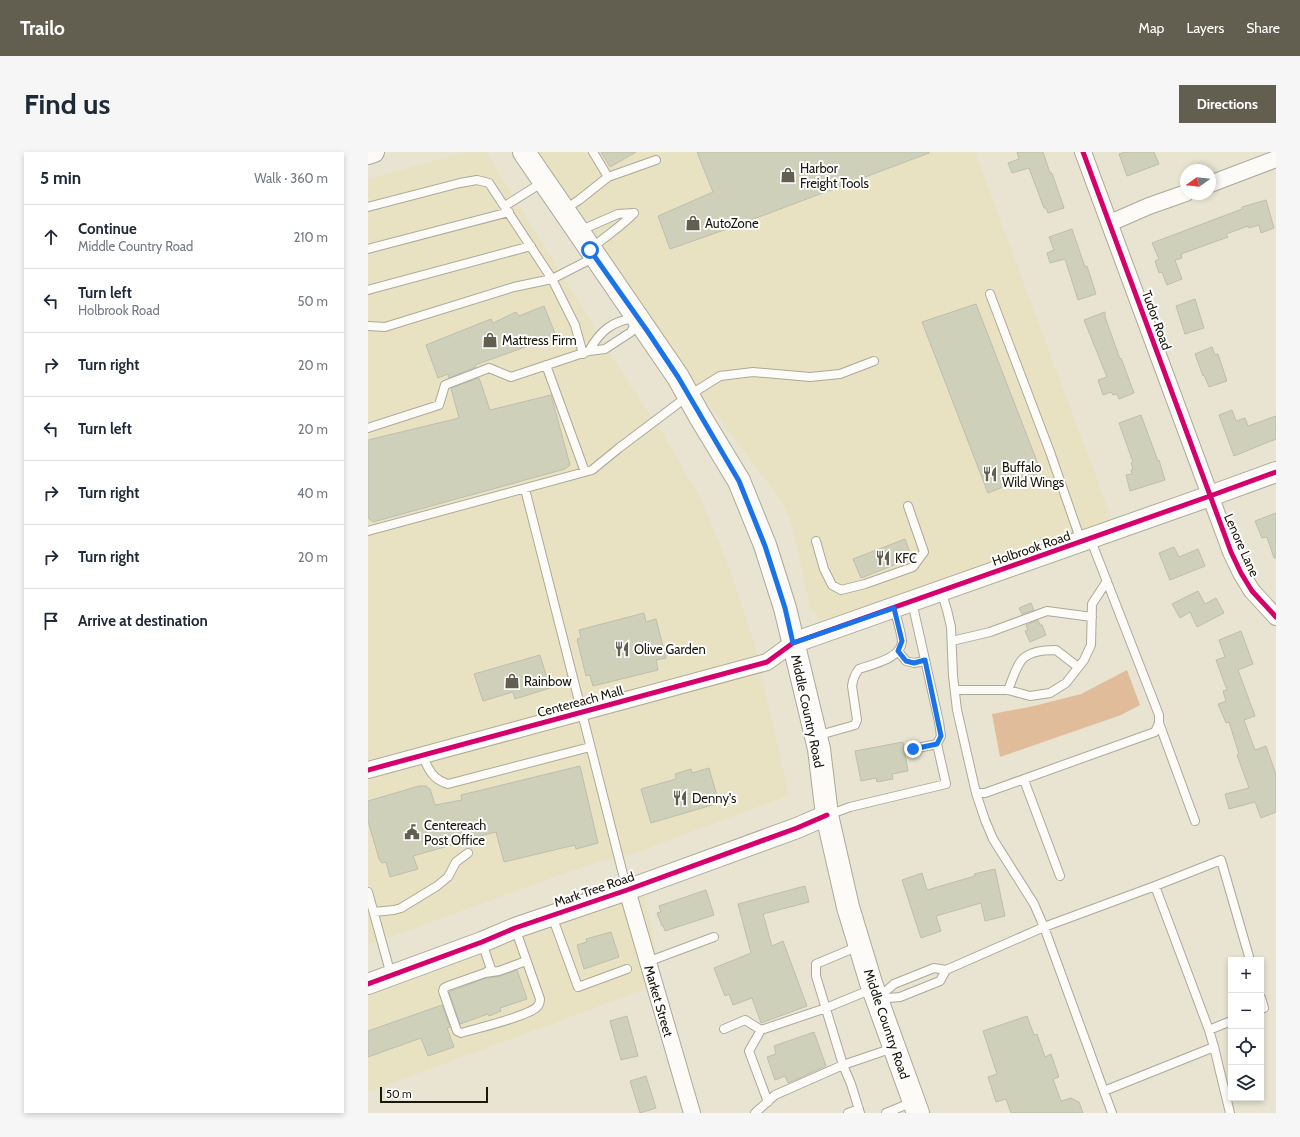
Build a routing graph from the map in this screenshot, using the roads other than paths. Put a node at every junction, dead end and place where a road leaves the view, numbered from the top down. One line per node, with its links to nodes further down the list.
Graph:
1 (374, 152): 5 (street)
2 (524, 152): 9 (main road, Middle Country Road)
3 (593, 152): 8 (lane)
4 (1083, 152): 15 (street, Tudor Road)
5 (368, 154)
6 (656, 160): 8 (lane)
7 (1276, 160): 10 (street)
8 (608, 177): 14 (lane)
9 (544, 181): 13 (lane); 14 (main road, Middle Country Road)
10 (1216, 182)
11 (1180, 195): 15 (street)
12 (368, 207): 13 (lane)
13 (507, 209): 17 (lane); 18 (lane)
14 (564, 210): 16 (main road, Middle Country Road)
15 (1110, 222): 33 (street, Tudor Road)
16 (578, 232): 19 (main road, Middle Country Road); 19 (lane)
17 (531, 246): 20 (lane); 21 (lane)
18 (368, 249)
19 (593, 253): 20 (lane); 23 (main road, Middle Country Road)
20 (552, 279): 24 (lane); 25 (lane)
21 (368, 290)
22 (990, 294): 36 (lane)
23 (638, 318): 25 (lane); 25 (lane); 28 (main road, Middle Country Road)
24 (368, 326)
25 (586, 352): 27 (lane)
26 (874, 361): 28 (lane)
27 (546, 365): 29 (lane); 30 (lane)
28 (688, 396): 30 (lane); 44 (main road, Middle Country Road)
29 (368, 428)
30 (585, 472): 32 (lane)
31 (1276, 472): 33 (street, Holbrook Road)
32 (525, 489): 35 (lane); 50 (lane)
33 (1210, 496): 36 (street, Holbrook Road); 42 (street, Lenore Lane)
34 (908, 506): 37 (lane)
35 (368, 531)
36 (1086, 540): 38 (lane); 39 (street, Holbrook Road)
37 (816, 541)
38 (1107, 581): 41 (lane); 51 (lane)
39 (941, 591): 40 (street, Holbrook Road); 43 (lane)
40 (903, 604): 44 (street, Holbrook Road); 45 (lane); 46 (lane)
41 (1092, 617): 43 (lane); 47 (lane)
42 (1276, 617)
43 (952, 641): 48 (lane)
44 (793, 643): 50 (street, Centereach Mall); 52 (main road, Middle Country Road)
45 (898, 651): 46 (lane); 52 (lane)
46 (925, 660): 53 (lane)
47 (1078, 667): 49 (lane); 49 (lane)
48 (954, 690): 49 (lane); 59 (lane)
49 (1008, 690)
50 (582, 712): 54 (lane); 56 (street, Centereach Mall)
51 (1159, 724): 58 (lane); 61 (lane)
52 (816, 736): 60 (main road, Middle Country Road)
53 (937, 744): 55 (lane); 60 (lane)
54 (590, 747): 56 (lane); 65 (lane)
55 (913, 749)
56 (422, 755): 57 (street, Centereach Mall)
57 (368, 770)
58 (1024, 780): 59 (lane); 63 (lane)
59 (976, 793): 69 (lane)
60 (827, 815): 65 (street, Mark Tree Road); 73 (main road, Middle Country Road)
61 (1195, 821)
62 (468, 853): 67 (lane)
63 (1060, 876)
64 (1155, 886): 69 (lane); 74 (lane); 87 (lane)
65 (627, 890): 68 (street, Mark Tree Road); 76 (street, Market Street)
66 (368, 892): 67 (lane)
67 (374, 912): 80 (lane)
68 (552, 915): 70 (street, Mark Tree Road); 77 (lane)
69 (1044, 927): 78 (lane); 91 (lane)
70 (515, 928): 72 (street, Mark Tree Road); 75 (lane)
71 (714, 937): 76 (lane)
72 (482, 942): 79 (lane); 80 (street, Mark Tree Road)
73 (860, 946): 82 (main road, Middle Country Road); 83 (lane)
74 (1249, 957)
75 (526, 961): 79 (lane); 79 (lane)
76 (647, 962): 95 (street, Market Street)
77 (627, 970)
78 (946, 970): 82 (lane); 82 (lane)
79 (485, 973)
80 (391, 975): 81 (street, Mark Tree Road)
81 (368, 984)
82 (875, 994): 83 (lane); 88 (main road, Middle Country Road)
83 (826, 1008): 86 (lane); 90 (lane)
84 (1228, 1022): 87 (lane)
85 (724, 1029): 86 (lane)
86 (761, 1030): 92 (lane)
87 (1209, 1030): 89 (lane)
88 (894, 1047): 90 (lane); 93 (main road, Middle Country Road)
89 (1214, 1047): 91 (lane); 100 (lane)
90 (843, 1065): 92 (lane); 94 (lane)
91 (1104, 1091): 99 (lane)
92 (768, 1102): 96 (lane)
93 (916, 1107): 98 (lane)
94 (860, 1111): 97 (lane)
95 (692, 1113)
96 (755, 1113)
97 (848, 1113)
98 (886, 1113)
99 (1112, 1113)
100 (1230, 1113)

